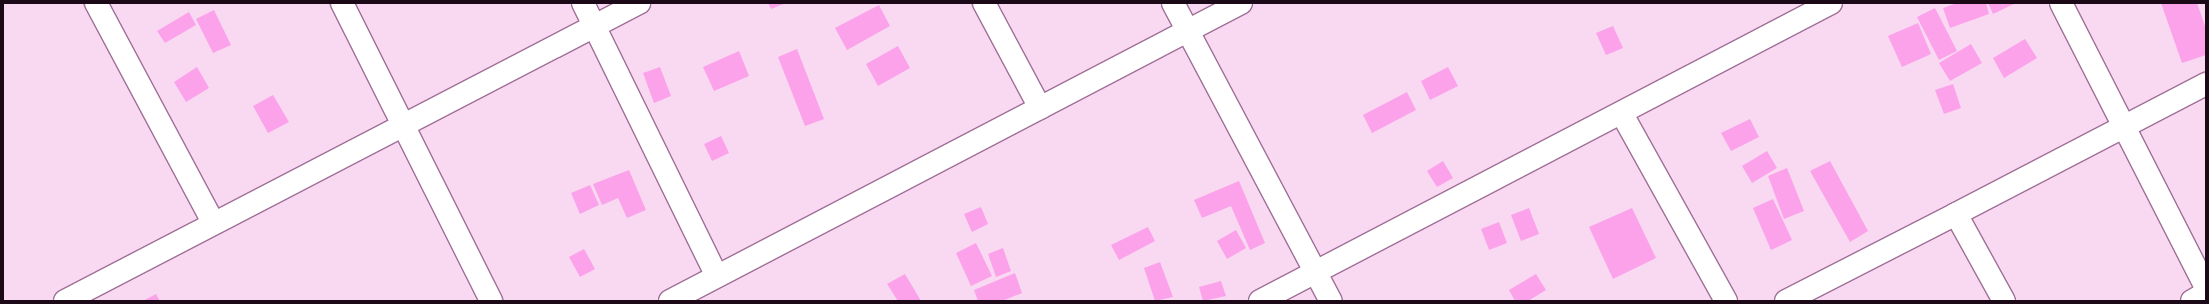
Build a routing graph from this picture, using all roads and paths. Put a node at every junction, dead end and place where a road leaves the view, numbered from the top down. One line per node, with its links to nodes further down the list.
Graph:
1 (342, 3): 15 (street)
2 (583, 3): 10 (street)
3 (639, 3): 10 (street)
4 (984, 3): 13 (street)
5 (1173, 3): 11 (street)
6 (1241, 3): 11 (street)
7 (1831, 3): 14 (street)
8 (2061, 3): 16 (street)
9 (102, 5): 18 (street)
10 (595, 26): 15 (street); 20 (street)
11 (1188, 31): 13 (street); 19 (street)
12 (2206, 84): 16 (street)
13 (1040, 108): 20 (street)
14 (1622, 114): 19 (street); 28 (street)
15 (403, 127): 18 (street); 24 (street)
16 (2124, 127): 17 (street); 21 (street)
17 (1956, 214): 29 (street); 30 (street)
18 (213, 222): 23 (street)
19 (1315, 272): 26 (street); 27 (street)
20 (717, 276): 25 (street)
21 (2206, 288)
22 (2206, 293): 31 (street)
23 (66, 301)
24 (492, 301)
25 (670, 301)
26 (1260, 301)
27 (1331, 301)
28 (1726, 301)
29 (1786, 301)
30 (2004, 301)
31 (2192, 301)

